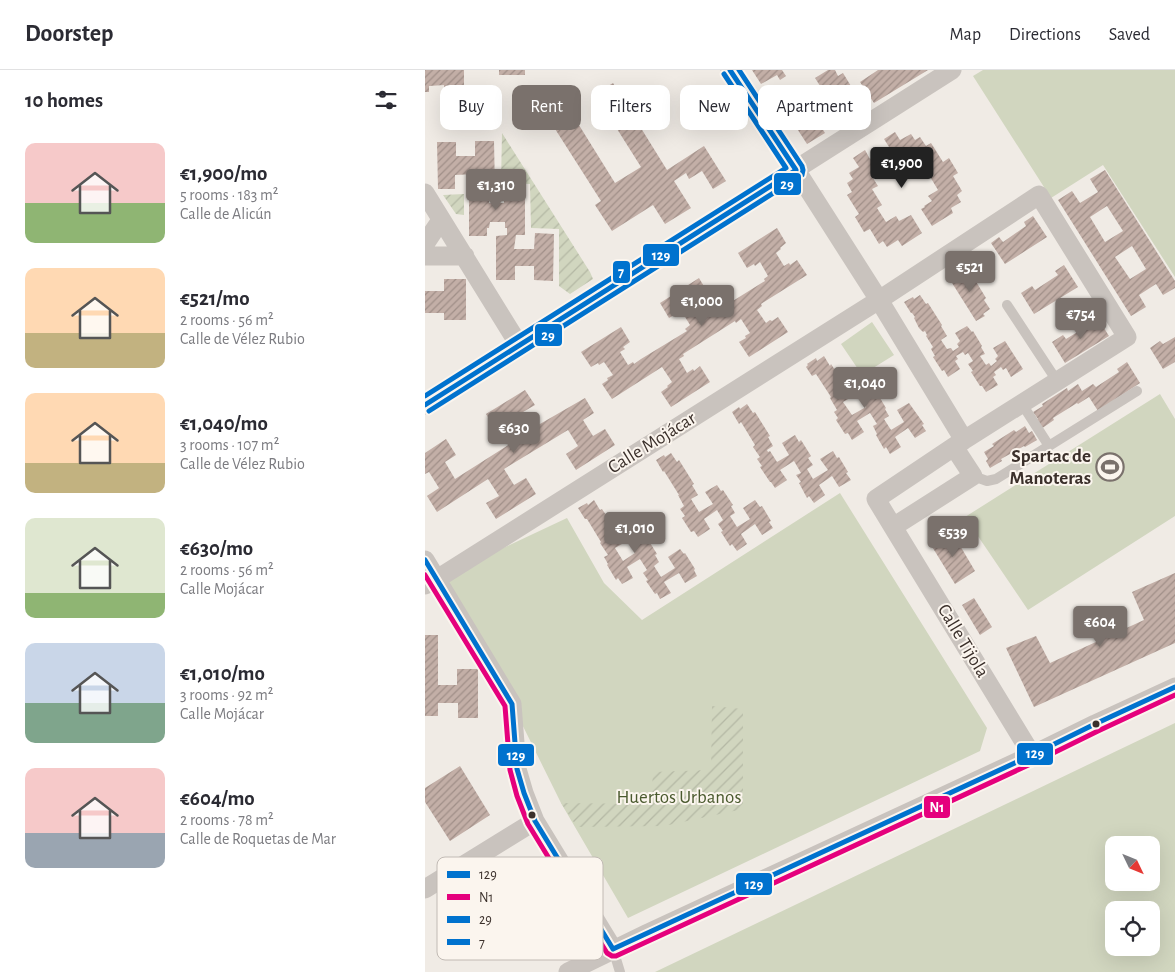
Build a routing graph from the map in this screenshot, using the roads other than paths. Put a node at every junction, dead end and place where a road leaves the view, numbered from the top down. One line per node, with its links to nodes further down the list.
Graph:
1 (730, 70): 3 (street)
2 (952, 70): 3 (street)
3 (796, 170): 9 (street); 11 (street)
4 (425, 194): 5 (street)
5 (441, 220): 6 (street); 8 (street)
6 (425, 244)
7 (425, 256): 8 (street)
8 (465, 256): 11 (street)
9 (879, 300): 12 (street, Calle Mojácar); 16 (street); 21 (street, Calle Mojácar)
10 (1007, 305): 12 (lane)
11 (519, 345): 15 (street)
12 (1057, 381): 14 (street)
13 (1137, 391): 17 (lane)
14 (1022, 404): 16 (street); 17 (lane)
15 (425, 406)
16 (959, 444): 18 (street); 19 (street, Calle Tijola)
17 (1049, 446): 18 (lane)
18 (973, 476): 19 (street)
19 (893, 527): 23 (street, Calle Tijola)
20 (425, 560): 21 (street)
21 (431, 582): 24 (street)
22 (1175, 687): 23 (street)
23 (1032, 755): 30 (street)
24 (535, 821): 25 (street); 26 (street)
25 (477, 857)
26 (557, 857)
27 (437, 882): 28 (street)
28 (425, 889)
29 (603, 933): 30 (street)
30 (613, 949): 31 (street); 34 (lane)
31 (603, 954)
32 (591, 960): 33 (street)
33 (568, 972)
34 (620, 972)

